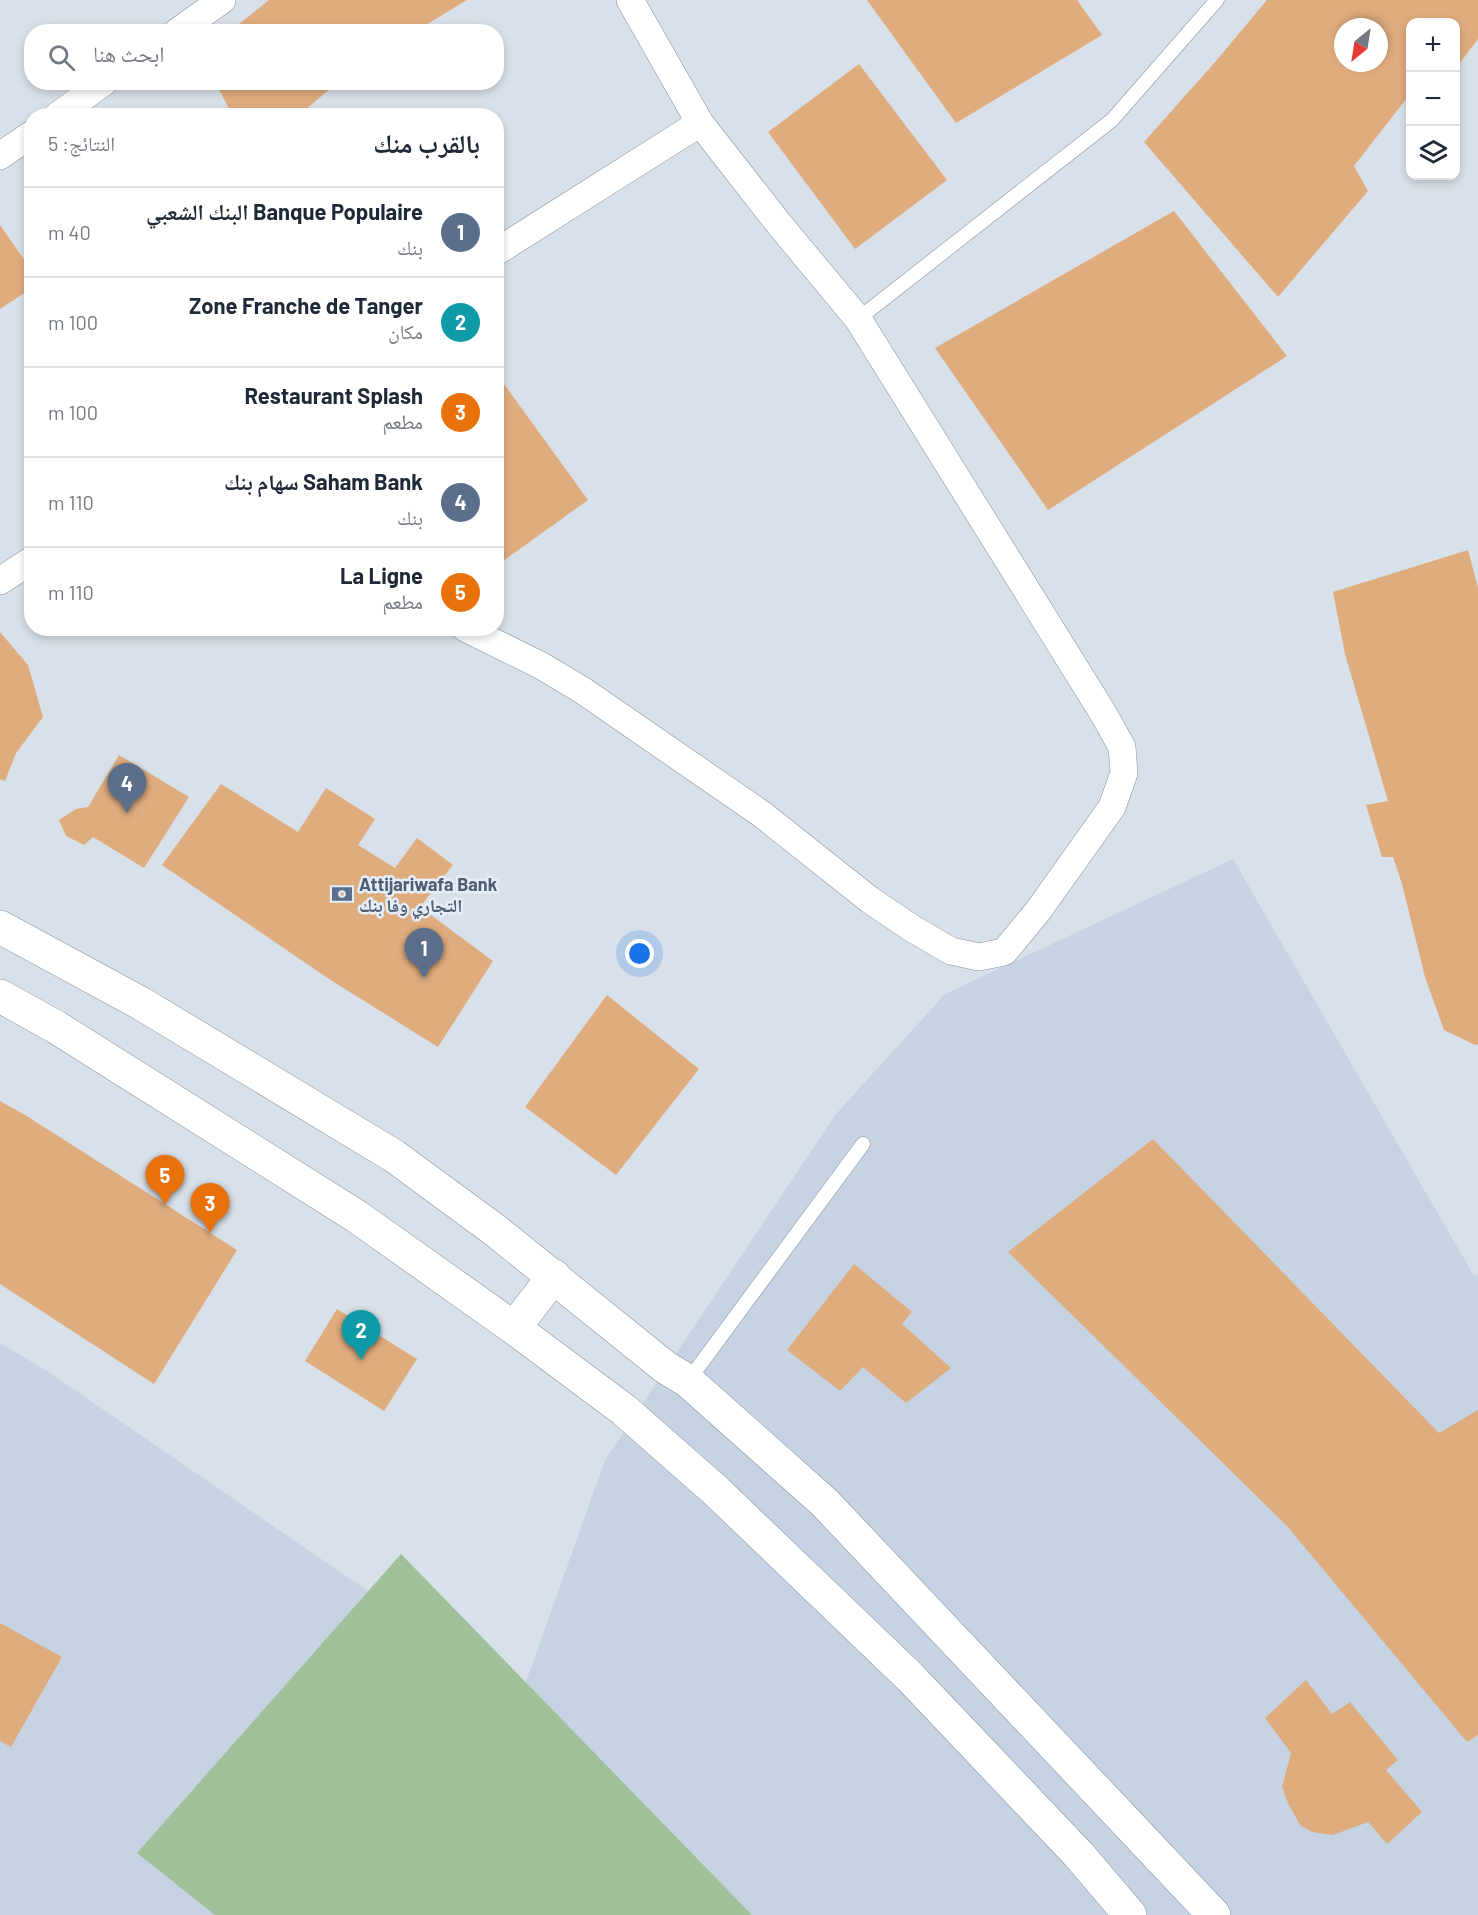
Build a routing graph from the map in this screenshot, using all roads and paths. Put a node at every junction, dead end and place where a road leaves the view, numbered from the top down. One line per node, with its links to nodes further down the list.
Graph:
1 (222, 0): 4 (street)
2 (630, 0): 7 (street)
3 (1216, 0): 11 (lane)
4 (188, 24)
5 (93, 90): 6 (street)
6 (68, 108)
7 (700, 123): 10 (street); 11 (street)
8 (24, 140): 9 (street)
9 (0, 156)
10 (504, 247)
11 (858, 319): 14 (street)
12 (24, 565): 13 (street)
13 (0, 581)
14 (481, 636)
15 (0, 927): 18 (street)
16 (0, 996): 19 (street)
17 (862, 1144): 20 (lane)
18 (554, 1276): 19 (street); 20 (street)
19 (514, 1328): 21 (street)
20 (688, 1381): 22 (street)
21 (1130, 1915)
22 (1214, 1915)

